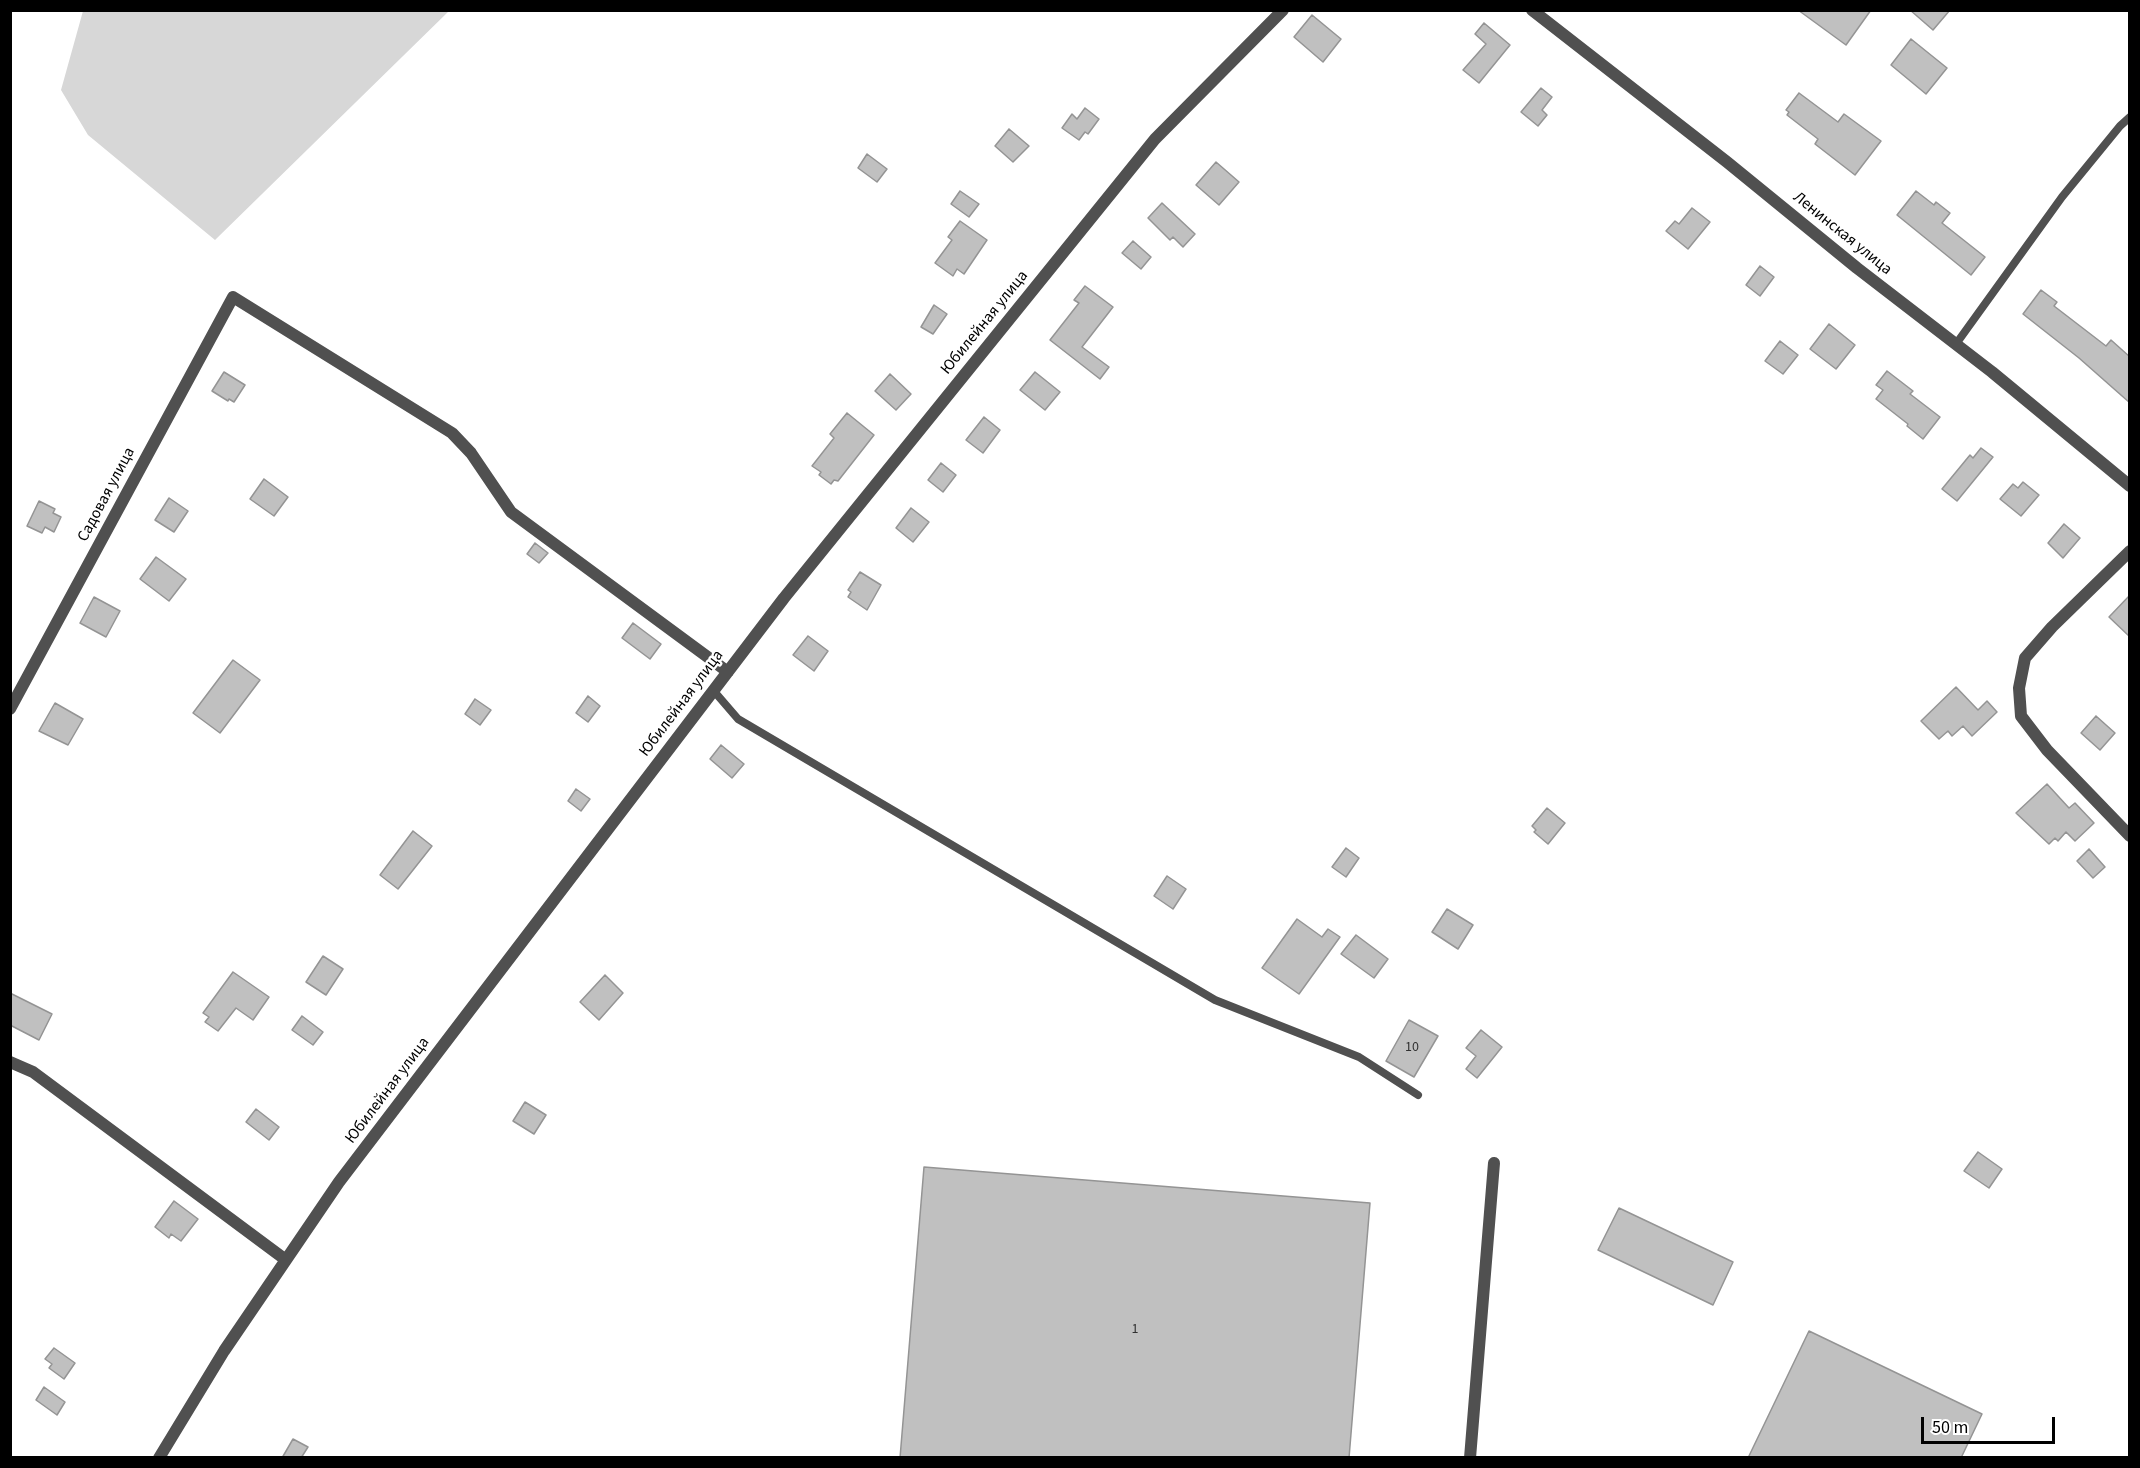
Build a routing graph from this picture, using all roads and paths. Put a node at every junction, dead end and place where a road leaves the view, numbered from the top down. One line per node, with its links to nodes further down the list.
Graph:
1 (1283, 10): 7 (street, Юбилейная улица)
2 (1532, 10): 4 (street, Ленинская улица)
3 (2130, 117): 4 (lane)
4 (1956, 344): 5 (street, Ленинская улица)
5 (2130, 486)
6 (2130, 551): 10 (street)
7 (728, 672): 8 (street, Юбилейная улица); 9 (street, Садовая улица)
8 (713, 690): 12 (lane); 14 (street, Юбилейная улица)
9 (10, 709)
10 (2130, 836)
11 (10, 1062): 14 (street)
12 (1418, 1095)
13 (1494, 1162): 16 (street)
14 (286, 1260): 15 (street, Юбилейная улица)
15 (159, 1458)
16 (1470, 1458)

